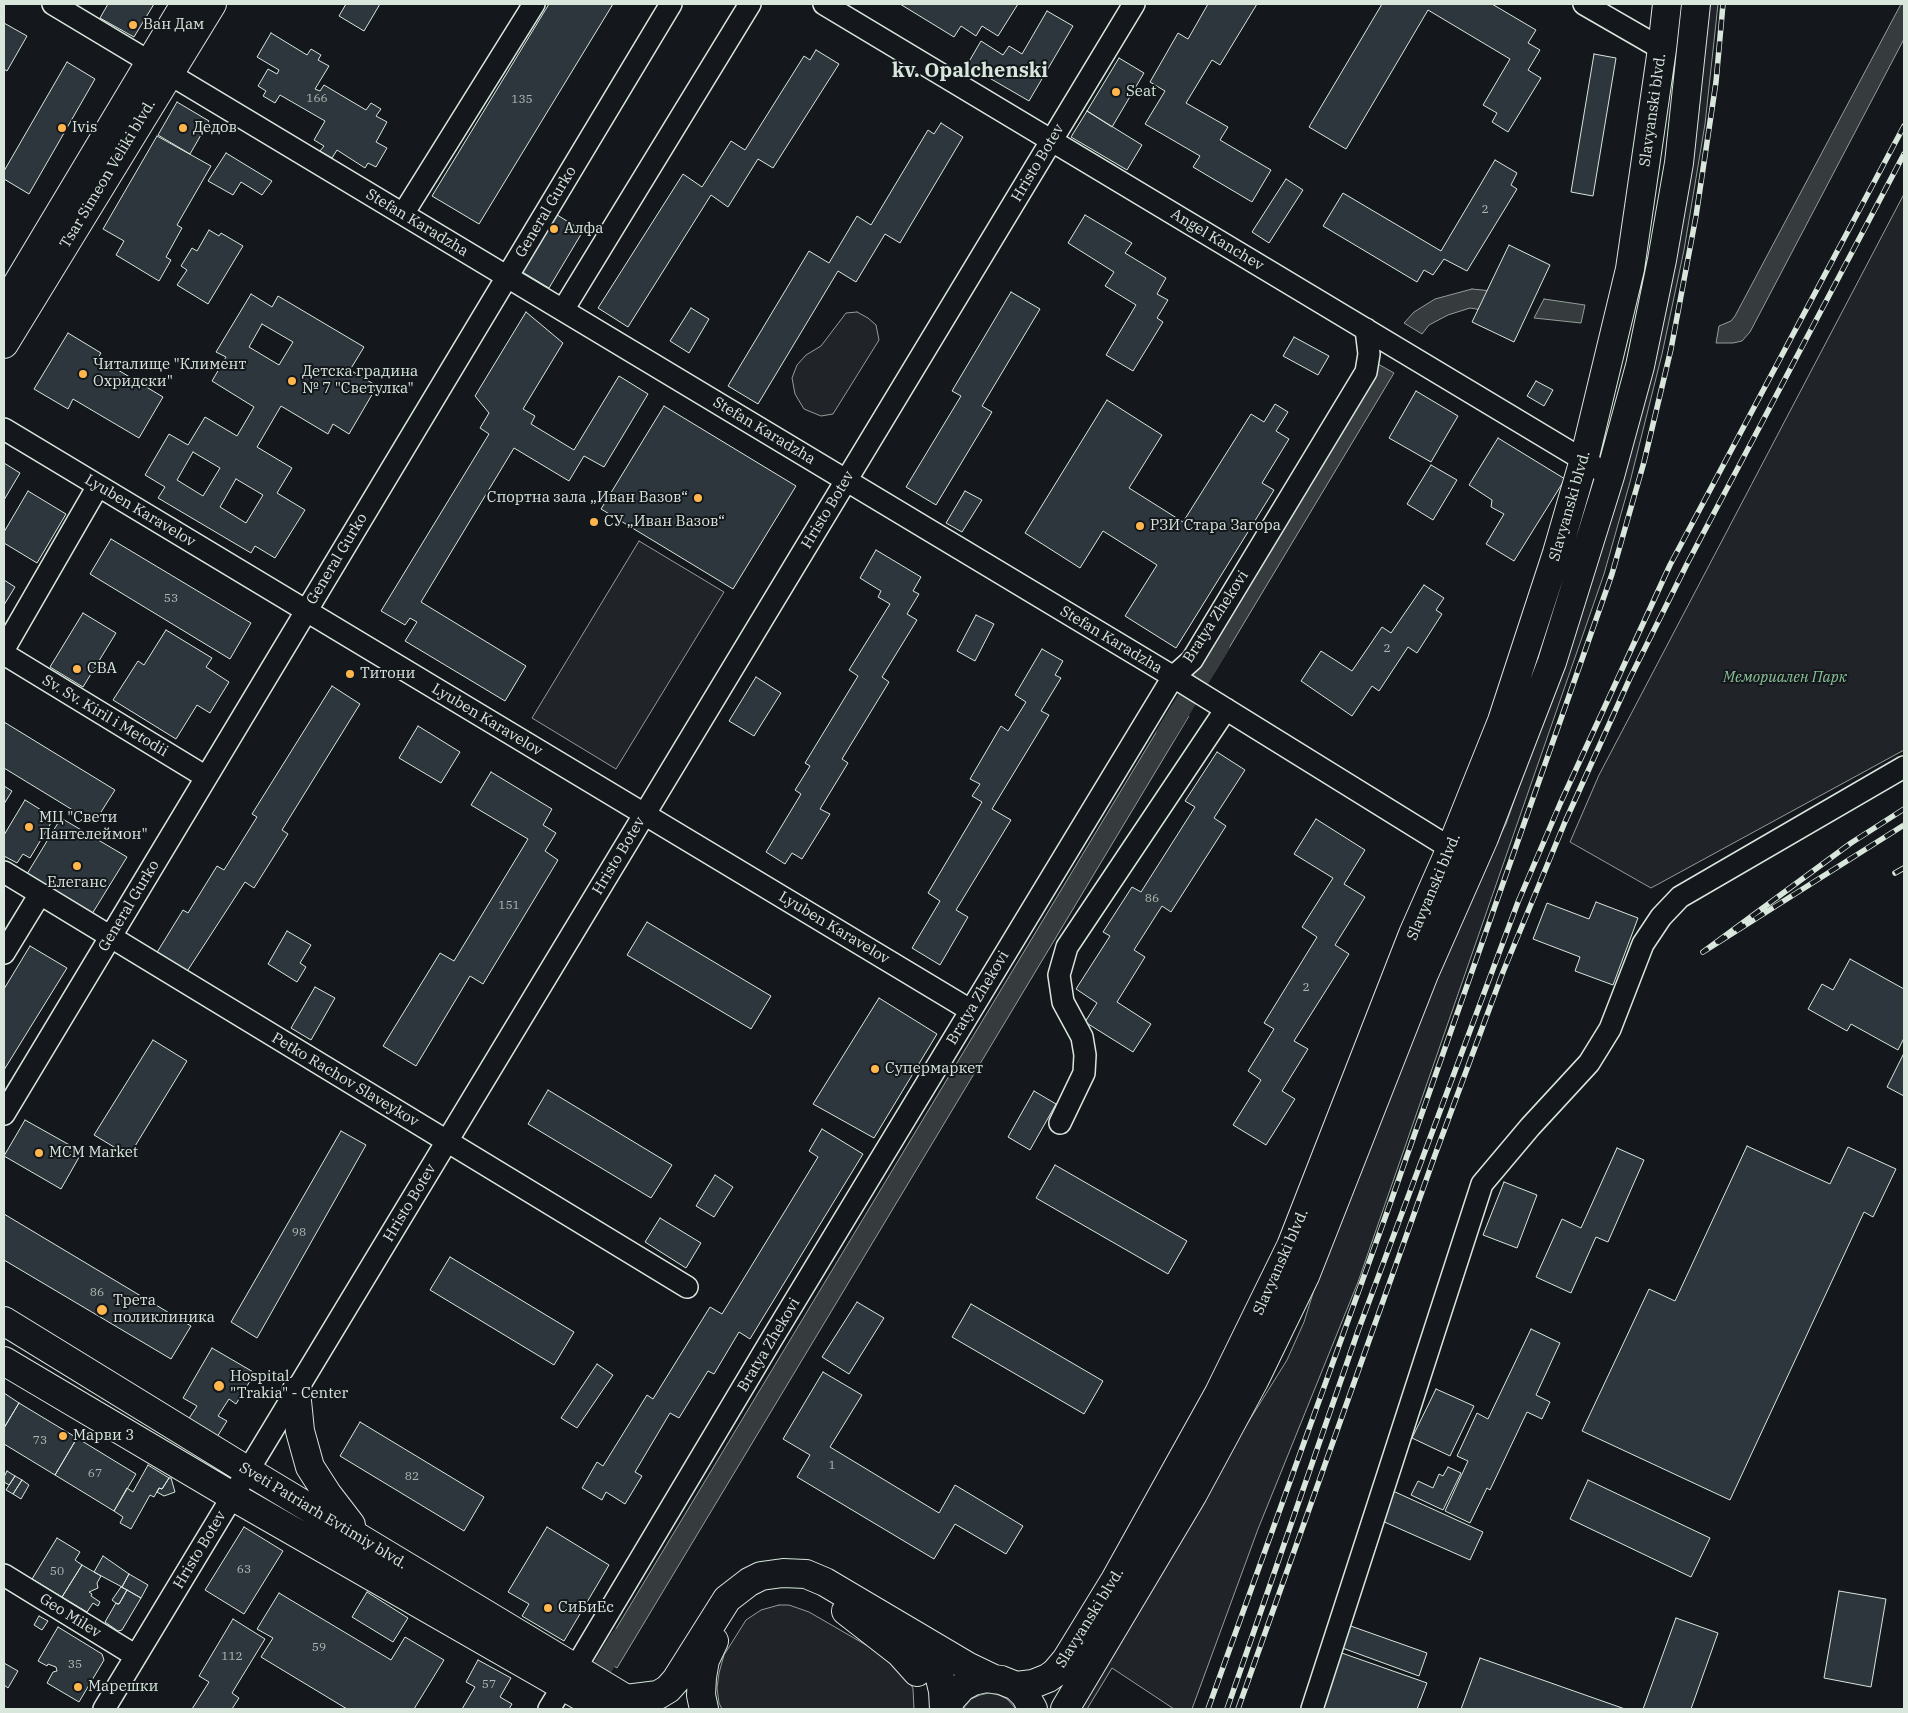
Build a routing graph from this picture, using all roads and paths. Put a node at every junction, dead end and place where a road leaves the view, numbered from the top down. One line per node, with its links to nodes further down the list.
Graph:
1 (53, 4): 13 (street, Stefan Karadzha)
2 (186, 4): 13 (main road, Tsar Simeon Veliki blvd.)
3 (212, 4): 13 (main road, Tsar Simeon Veliki blvd.)
4 (534, 4): 15 (street)
5 (671, 4): 16 (street, General Gurko)
6 (750, 4): 18 (street)
7 (824, 4): 14 (street, Angel Kanchev)
8 (1134, 4): 14 (street, Hristo Botev)
9 (1584, 4): 12 (street)
10 (1666, 4): 12 (main road, Slavyanski blvd.)
11 (1696, 4): 23 (main road, Slavyanski blvd.)
12 (1662, 49): 22 (main road, Slavyanski blvd.)
13 (160, 68): 15 (street, Stefan Karadzha); 17 (main road, Tsar Simeon Veliki blvd.); 20 (main road, Tsar Simeon Veliki blvd.)
14 (1052, 140): 19 (street, Angel Kanchev); 24 (street, Hristo Botev)
15 (403, 214): 16 (street, Stefan Karadzha)
16 (507, 277): 18 (street, Stefan Karadzha); 26 (street, General Gurko)
17 (4, 306)
18 (563, 310): 24 (street, Stefan Karadzha)
19 (1366, 329): 22 (street, Angel Kanchev); 29 (street, Bratya Zhekovi)
20 (4, 344)
21 (4, 429): 25 (street, Lyuben Karavelov)
22 (1584, 460): 23 (street, Angel Kanchev); 34 (main road, Slavyanski blvd.)
23 (1610, 476): 34 (main road, Slavyanski blvd.)
24 (846, 481): 29 (street, Stefan Karadzha); 33 (street, Hristo Botev)
25 (98, 486): 26 (street, Lyuben Karavelov); 27 (street)
26 (306, 611): 32 (street, General Gurko); 33 (street, Lyuben Karavelov)
27 (4, 649)
28 (4, 654): 32 (street, Sv. Sv. Kiril i Metodii)
29 (1177, 680): 30 (street, Stefan Karadzha); 39 (street, Bratya Zhekovi)
30 (1226, 710): 34 (street, Stefan Karadzha); 41 (street)
31 (1904, 767): 63 (street)
32 (206, 777): 37 (street, General Gurko)
33 (644, 814): 39 (street, Lyuben Karavelov); 42 (street, Hristo Botev)
34 (1462, 855): 54 (main road, Slavyanski blvd.); 62 (main road, Slavyanski blvd.)
35 (4, 872): 36 (street, Petko Rachov Slaveykov)
36 (40, 894): 37 (street, Petko Rachov Slaveykov); 38 (street)
37 (110, 937): 40 (street, General Gurko); 42 (street, Petko Rachov Slaveykov)
38 (4, 953)
39 (970, 1010): 53 (street, Bratya Zhekovi)
40 (4, 1114)
41 (1060, 1123)
42 (447, 1142): 43 (street, Petko Rachov Slaveykov); 46 (street, Hristo Botev)
43 (687, 1287)
44 (4, 1320): 47 (main road, Sveti Patriarh Evtimiy blvd.)
45 (4, 1361): 48 (main road, Sveti Patriarh Evtimiy blvd.)
46 (296, 1391): 47 (street, Hristo Botev); 49 (main road)
47 (248, 1471): 48 (street, Hristo Botev); 49 (main road, Sveti Patriarh Evtimiy blvd.)
48 (232, 1496): 52 (street, Hristo Botev); 53 (main road, Sveti Patriarh Evtimiy blvd.)
49 (361, 1538): 53 (main road, Sveti Patriarh Evtimiy blvd.)
50 (4, 1575): 52 (street, Geo Milev)
51 (833, 1601): 58 (main road); 59 (main road); 60 (main road)
52 (136, 1656): 56 (street, Hristo Botev)
53 (578, 1681): 55 (main road, Sveti Patriarh Evtimiy blvd.); 57 (street, Bratya Zhekovi)
54 (1004, 1682): 55 (main road); 60 (main road, Slavyanski blvd.); 61 (main road)
55 (622, 1702)
56 (104, 1709)
57 (549, 1709)
58 (704, 1709)
59 (926, 1709)
60 (945, 1709)
61 (1033, 1709)
62 (1065, 1709)
63 (1312, 1709)

